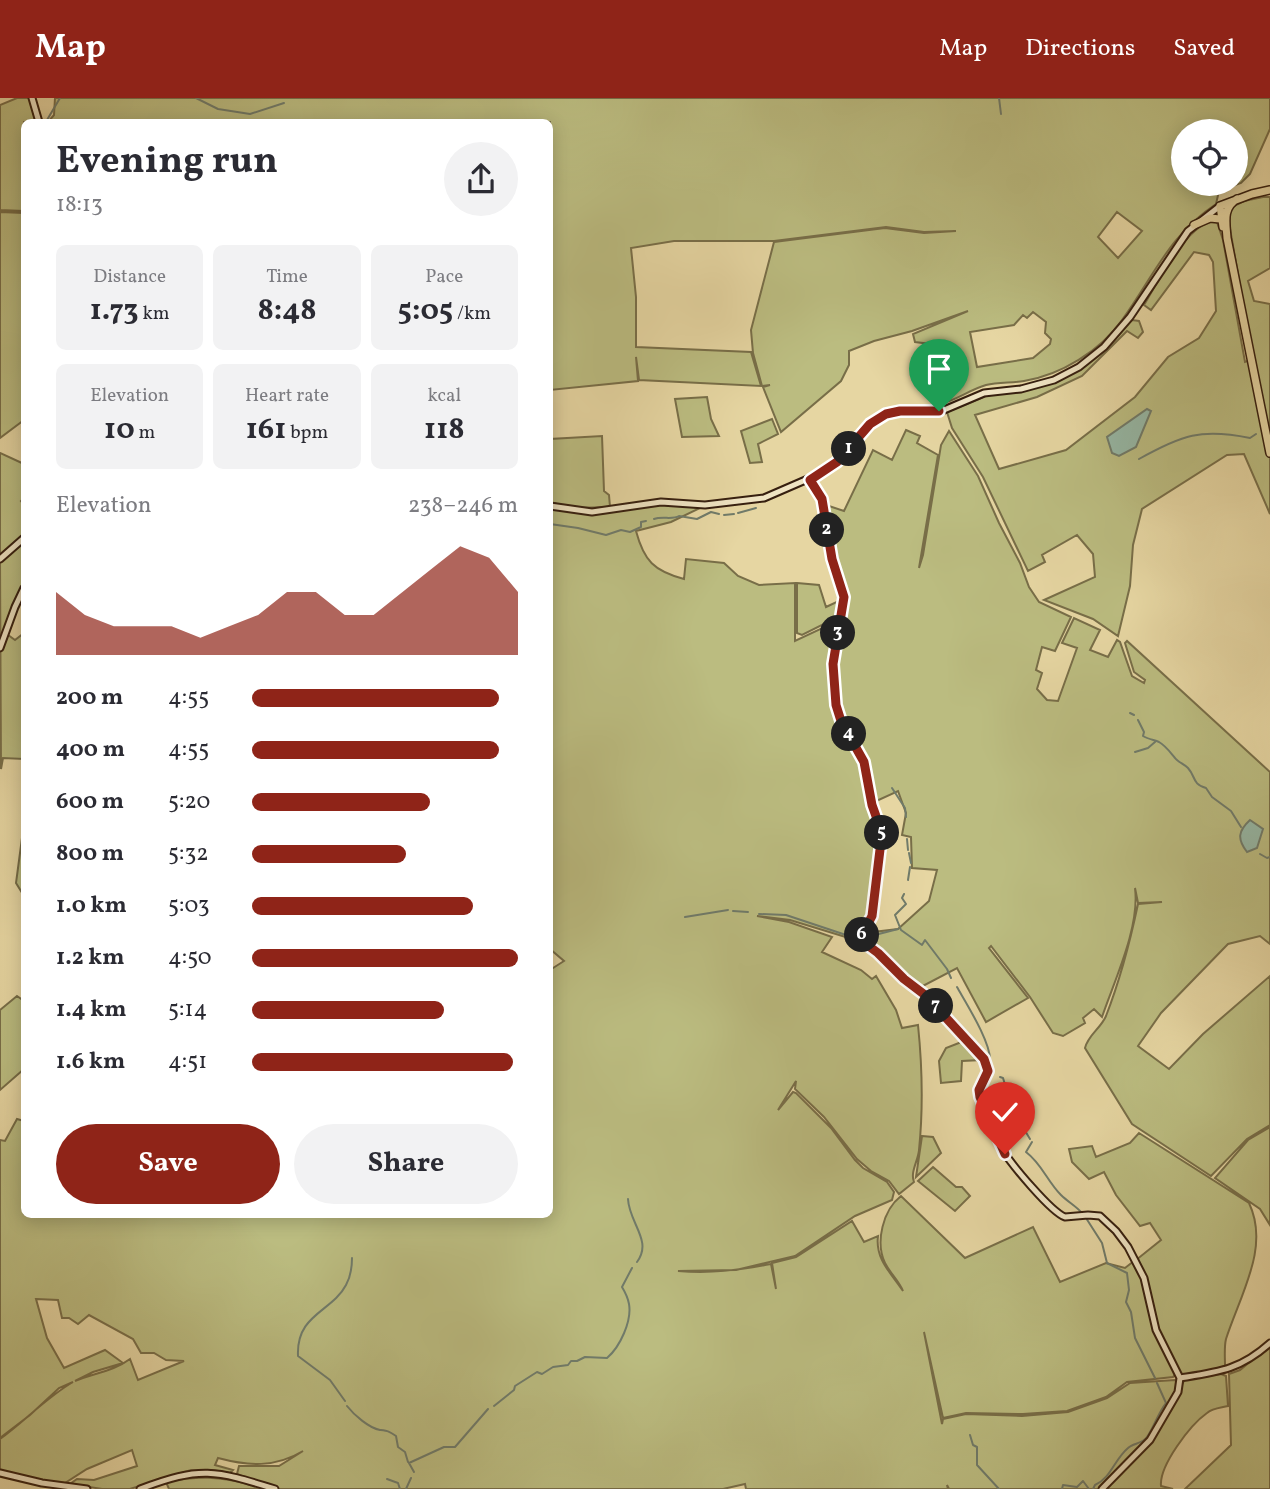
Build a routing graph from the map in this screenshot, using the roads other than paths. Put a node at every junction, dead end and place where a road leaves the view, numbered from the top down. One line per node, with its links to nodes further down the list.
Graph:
1 (32, 98): 2 (street)
2 (38, 119)
3 (1270, 190): 4 (main road)
4 (1237, 199): 5 (main road); 6 (main road)
5 (1220, 206): 6 (main road); 7 (street)
6 (1223, 218): 7 (main road); 8 (main road)
7 (1194, 225): 9 (street)
8 (1270, 453)
9 (810, 480): 10 (street); 16 (street)
10 (553, 506)
11 (21, 541): 12 (street)
12 (0, 559)
13 (21, 594): 14 (street)
14 (0, 648)
15 (1270, 1343): 16 (street)
16 (1180, 1378): 21 (street)
17 (0, 1473): 18 (street)
18 (87, 1489)
19 (140, 1489): 20 (street)
20 (275, 1489)
21 (1102, 1489)

